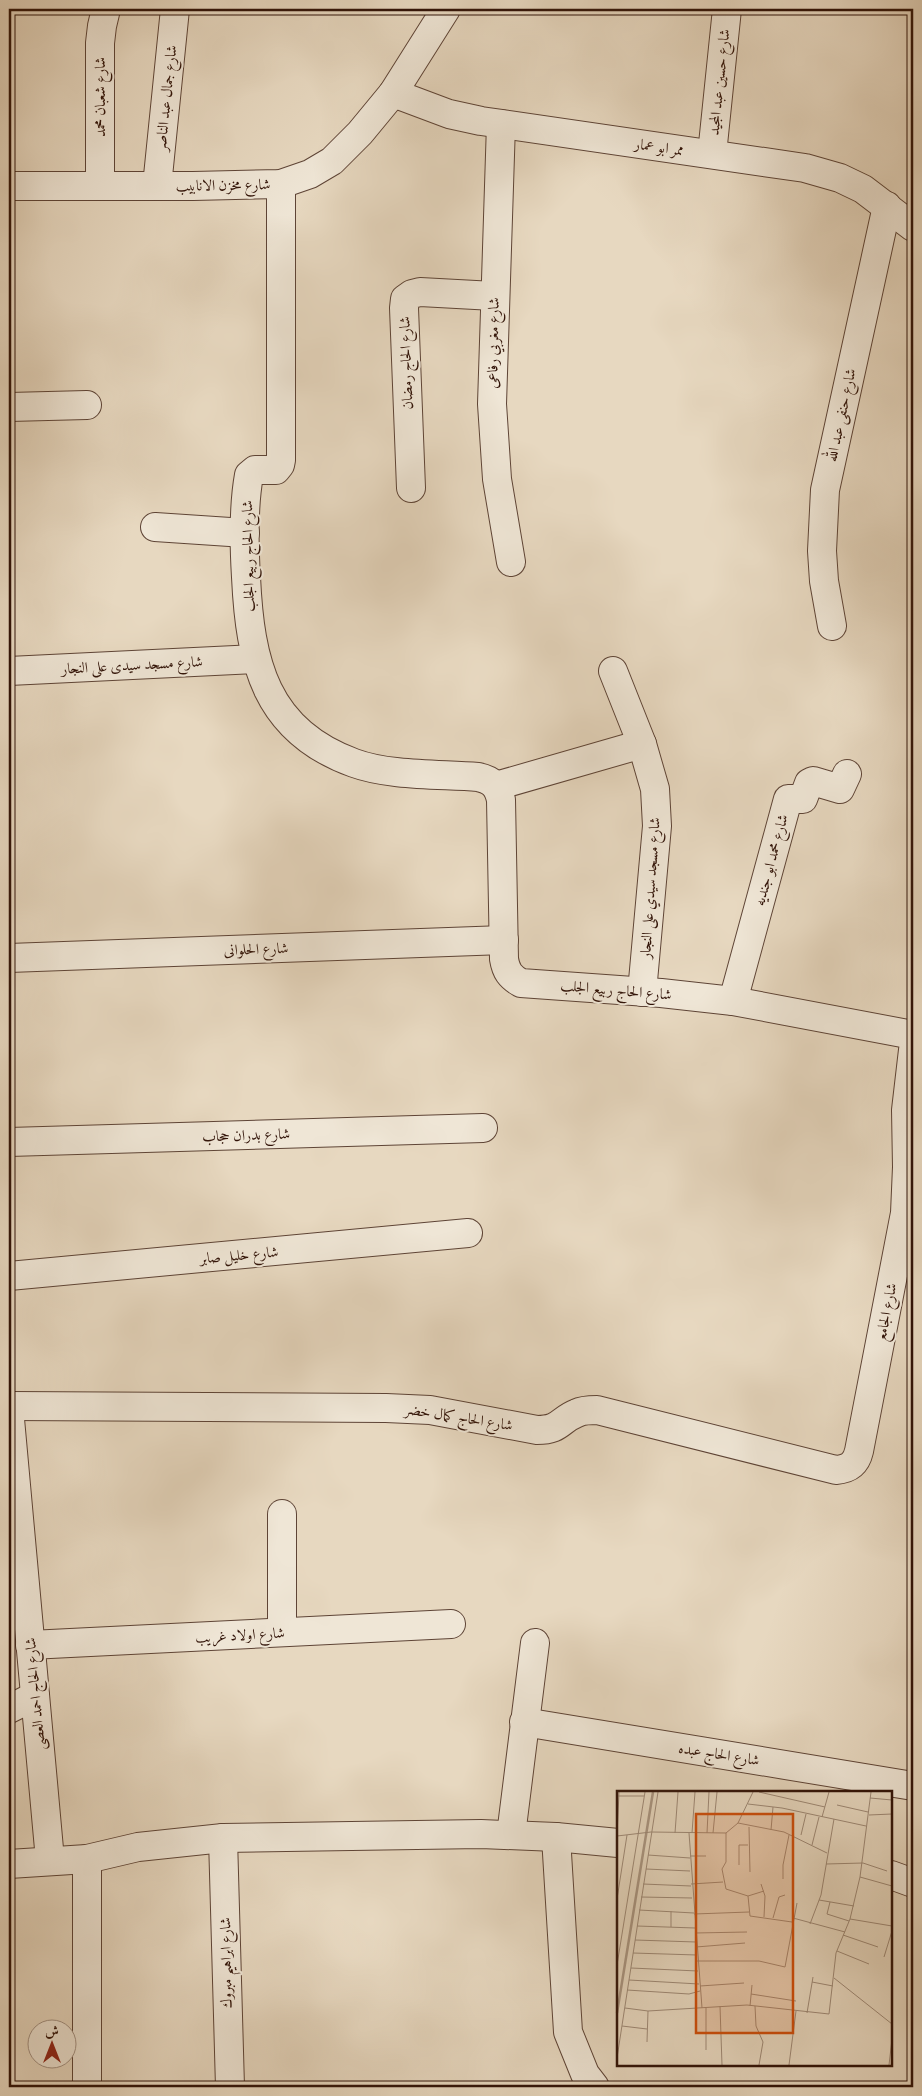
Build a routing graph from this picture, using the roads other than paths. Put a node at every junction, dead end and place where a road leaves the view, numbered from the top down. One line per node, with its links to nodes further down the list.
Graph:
1 (106, 9): 10 (street, شارع شعبان محمد)
2 (175, 9): 11 (street, شارع جمال عبد الناصر)
3 (446, 9): 5 (street, شارع مخزن الانابيب)
4 (727, 9): 7 (street, شارع حسين عبد المجيد)
5 (393, 93): 6 (street, ممر ابو عمار); 8 (street, شارع مخزن الانابيب)
6 (501, 124): 7 (street, ممر ابو عمار); 14 (street, شارع مغربي رفاعى)
7 (712, 154): 12 (street, ممر ابو عمار)
8 (281, 184): 11 (street, شارع مخزن الانابيب); 19 (street, شارع الحاج ربيع الجلب)
9 (9, 186): 10 (street, شارع مخزن الانابيب)
10 (100, 186): 11 (street, شارع مخزن الانابيب)
11 (157, 186)
12 (887, 206): 13 (street, ممر ابو عمار); 21 (street, شارع حنفى عبد الله)
13 (913, 227)
14 (494, 296): 17 (street, شارع الحاج رمضان); 20 (street, شارع مغربي رفاعى)
15 (87, 405): 16 (street)
16 (9, 407)
17 (410, 488)
18 (155, 527): 19 (street)
19 (245, 533): 22 (street, شارع الحاج ربيع الجلب)
20 (511, 562)
21 (832, 626)
22 (256, 659): 24 (street, شارع مسجد سيدى على النجار); 27 (street, شارع الحاج ربيع الجلب)
23 (613, 670): 25 (street, شارع مسجد سيدي على النجار)
24 (9, 671)
25 (642, 744): 27 (street); 30 (street, شارع مسجد سيدي على النجار)
26 (847, 774): 31 (street, شارع محمد ابو جنديه)
27 (496, 786): 28 (street, شارع الحاج ربيع الجلب)
28 (504, 940): 29 (street, شارع الحلوانى); 30 (street, شارع الحاج ربيع الجلب)
29 (9, 958)
30 (642, 992): 31 (street, شارع الحاج ربيع الجلب)
31 (733, 1002): 32 (street, شارع الحاج ربيع الجلب)
32 (913, 1035)
33 (913, 1050): 39 (street, شارع الجامع)
34 (483, 1128): 35 (street, شارع بدران حجاب)
35 (9, 1142)
36 (468, 1233): 37 (street, شارع خليل صابر)
37 (9, 1276)
38 (9, 1407): 39 (street, شارع الحاج كمال خضر); 40 (street, شارع الحاج احمد العصى)
39 (836, 1470)
40 (13, 1501): 44 (street, شارع الحاج احمد العصى)
41 (282, 1514): 43 (street)
42 (450, 1624): 43 (street, شارع اولاد غريب)
43 (282, 1632): 44 (street, شارع اولاد غريب)
44 (22, 1633): 46 (street, شارع الحاج احمد العصى)
45 (535, 1643): 48 (street)
46 (35, 1696): 47 (street); 55 (street, شارع الحاج احمد العصى)
47 (9, 1709)
48 (524, 1722): 49 (street, شارع الحاج عبده); 50 (street)
49 (913, 1786)
50 (511, 1835): 51 (street); 52 (street)
51 (556, 1837): 53 (street); 61 (street)
52 (223, 1838): 54 (street); 60 (street, شارع ابراهيم مبروك)
53 (617, 1842)
54 (87, 1858): 55 (street); 59 (street)
55 (50, 1860): 56 (street)
56 (9, 1864)
57 (892, 1875): 58 (street)
58 (913, 1883)
59 (87, 2087)
60 (230, 2087)
61 (595, 2087)

